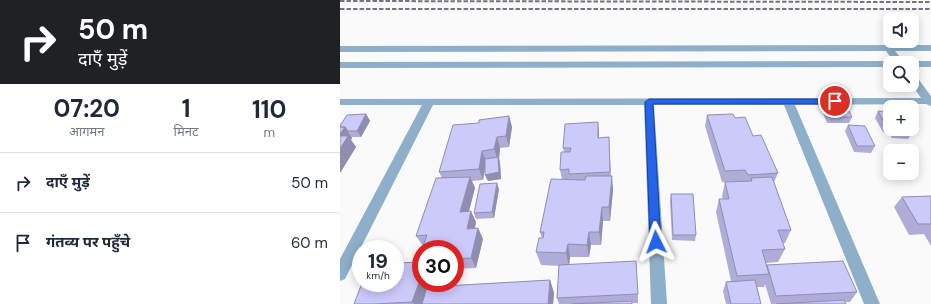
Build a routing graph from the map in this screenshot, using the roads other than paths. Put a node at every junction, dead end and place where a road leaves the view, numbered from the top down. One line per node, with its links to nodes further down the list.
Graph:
1 (889, 48): 4 (street); 5 (street)
2 (919, 48): 3 (street)
3 (931, 48)
4 (340, 49)
5 (895, 56)
6 (883, 64): 9 (street)
7 (919, 64): 8 (street)
8 (931, 64)
9 (340, 65)
10 (919, 87): 15 (street)
11 (788, 101): 14 (street); 15 (street); 18 (street)
12 (340, 102): 13 (street)
13 (429, 102): 14 (street); 16 (street)
14 (649, 102): 17 (street)
15 (931, 102)
16 (340, 274)
17 (659, 304)
18 (872, 304)

